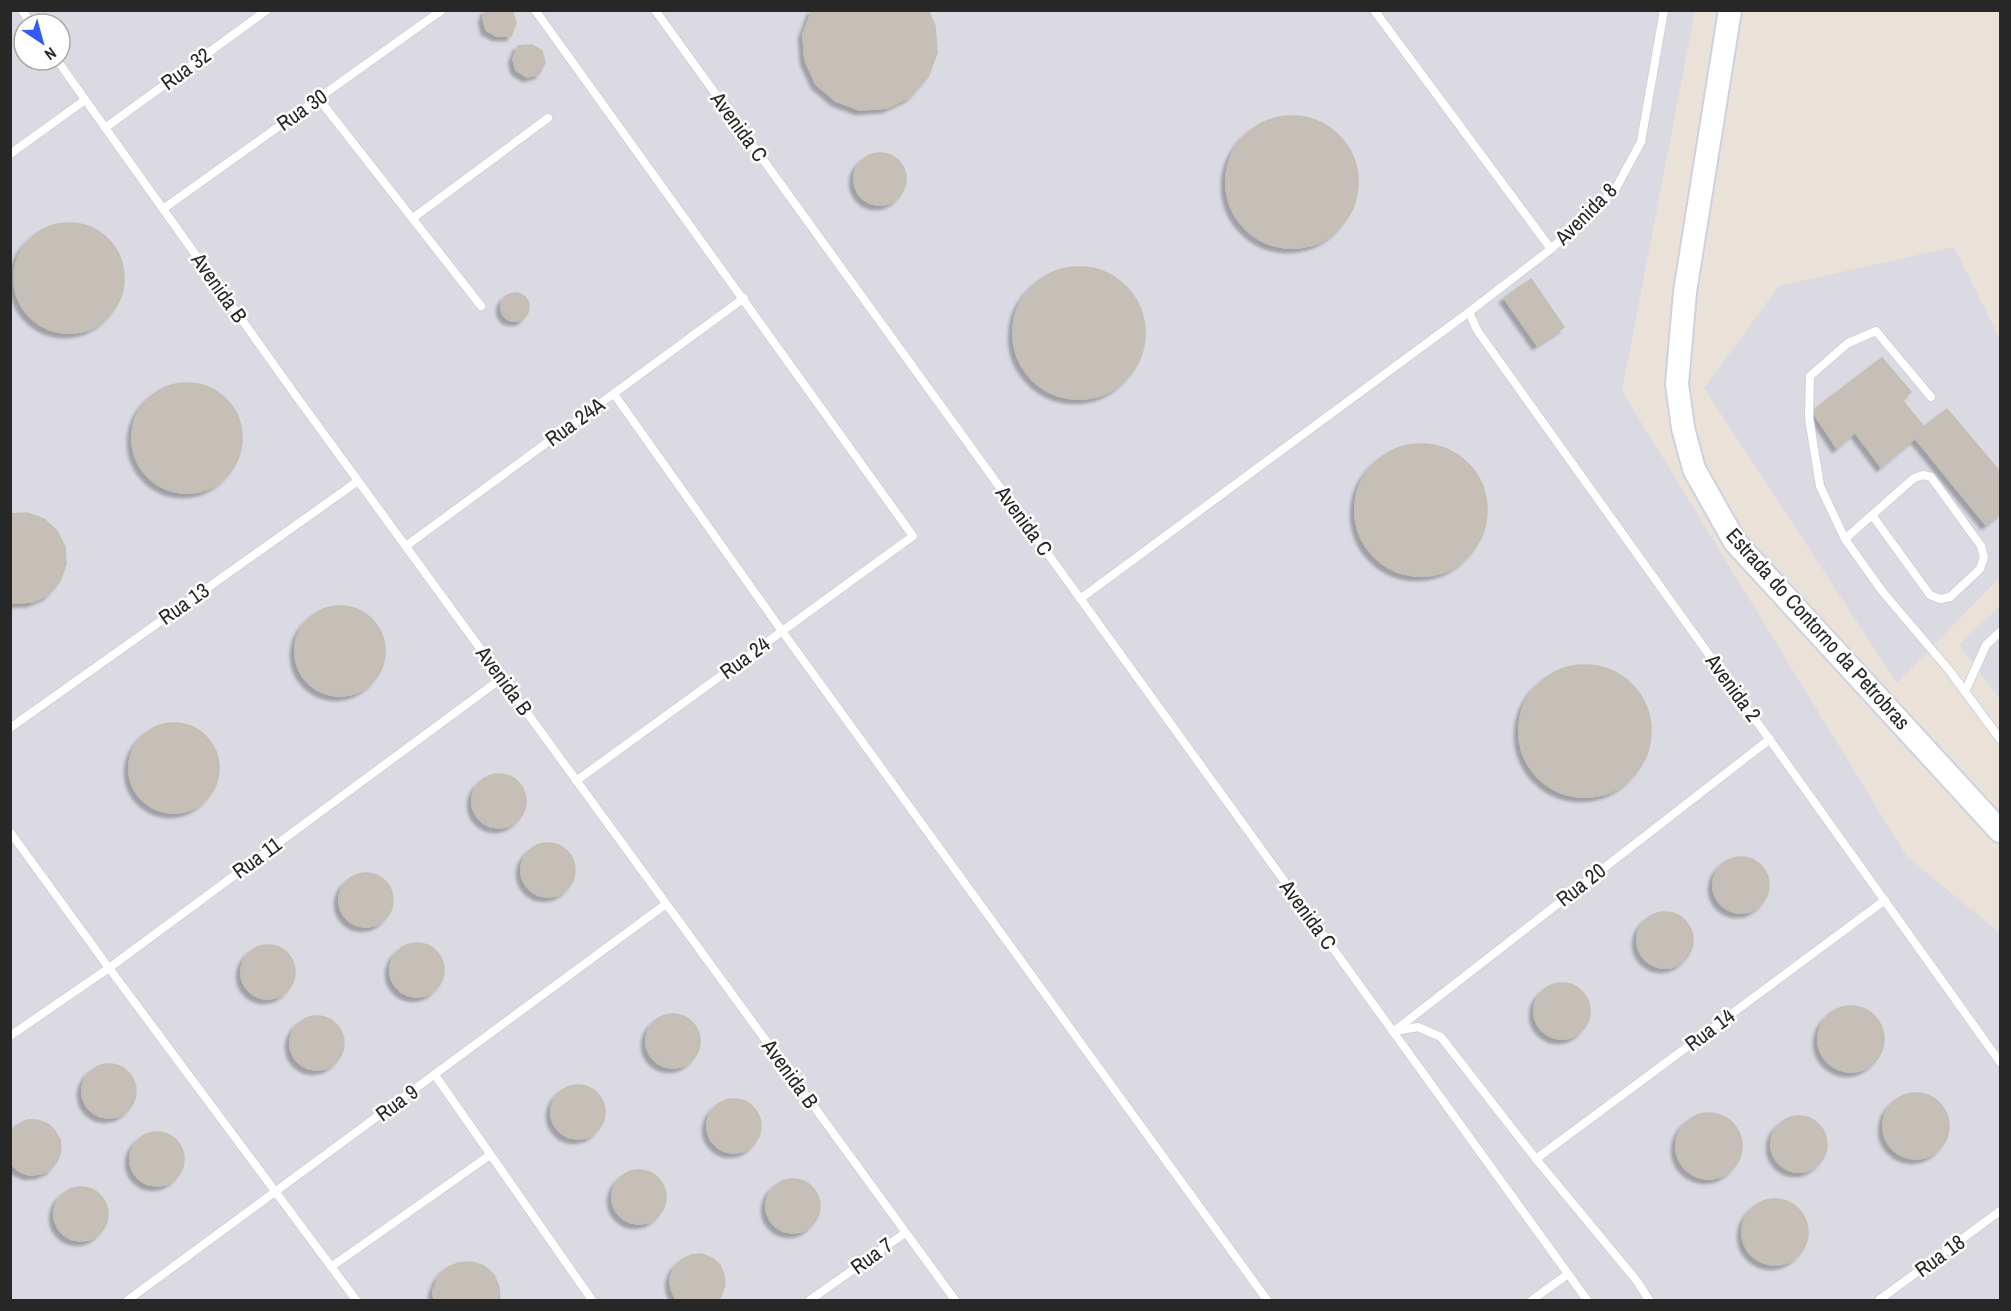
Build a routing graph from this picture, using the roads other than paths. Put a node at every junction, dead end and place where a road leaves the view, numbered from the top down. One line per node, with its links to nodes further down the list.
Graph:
1 (267, 10): 12 (lane, Rua 32)
2 (442, 10): 9 (lane, Rua 30)
3 (535, 10): 17 (lane)
4 (655, 10): 26 (lane, Avenida C)
5 (1374, 10): 16 (lane)
6 (1664, 10): 16 (lane, Avenida 8)
7 (1730, 10): 35 (main road, Estrada do Contorno da Petrobras)
8 (66, 72): 10 (lane, Avenida B)
9 (318, 99): 14 (lane, Rua 30); 15 (lane)
10 (86, 100): 12 (lane, Avenida B); 13 (lane)
11 (548, 118): 15 (lane)
12 (105, 128): 14 (lane, Avenida B)
13 (10, 154)
14 (163, 209): 22 (lane, Avenida B)
15 (412, 218): 18 (lane)
16 (1551, 249): 19 (lane, Avenida 8)
17 (744, 298): 20 (lane, Rua 24A); 27 (lane, Rua 24)
18 (481, 306)
19 (1469, 312): 26 (lane, Avenida 8); 32 (lane, Avenida 2)
20 (614, 394): 25 (lane, Rua 24A); 27 (lane)
21 (1931, 396): 24 (lane)
22 (358, 481): 25 (lane, Avenida B); 31 (lane, Rua 13)
23 (1872, 515): 23 (lane); 24 (lane)
24 (1845, 539): 30 (lane)
25 (406, 546): 29 (lane, Avenida B)
26 (1080, 599): 40 (lane, Avenida C)
27 (782, 631): 34 (lane, Rua 24); 56 (lane)
28 (2001, 632): 30 (lane)
29 (502, 678): 34 (lane, Avenida B); 39 (lane, Rua 11)
30 (1965, 692): 33 (lane)
31 (10, 728)
32 (1770, 739): 37 (lane, Avenida 2); 40 (lane, Rua 20)
33 (2001, 739)
34 (576, 781): 38 (lane, Avenida B)
35 (2001, 831)
36 (10, 832): 39 (lane)
37 (1885, 900): 42 (lane, Avenida 2); 45 (lane, Rua 14)
38 (666, 904): 43 (lane, Rua 9); 48 (lane, Avenida B)
39 (108, 968): 41 (lane, Rua 11); 46 (lane)
40 (1392, 1032): 45 (lane); 50 (lane, Avenida C)
41 (10, 1036)
42 (2001, 1062)
43 (435, 1075): 44 (lane); 46 (lane, Rua 9)
44 (490, 1155): 49 (lane); 53 (lane)
45 (1536, 1159): 59 (lane)
46 (275, 1192): 49 (lane); 51 (lane, Rua 9)
47 (2001, 1211): 60 (lane, Rua 18)
48 (905, 1233): 54 (lane, Rua 7); 55 (lane, Avenida B)
49 (331, 1267): 52 (lane)
50 (1568, 1275): 57 (lane); 58 (lane, Avenida C)
51 (128, 1300)
52 (356, 1300)
53 (592, 1300)
54 (810, 1300)
55 (955, 1300)
56 (1267, 1300)
57 (1532, 1300)
58 (1587, 1300)
59 (1649, 1300)
60 (1879, 1300)

